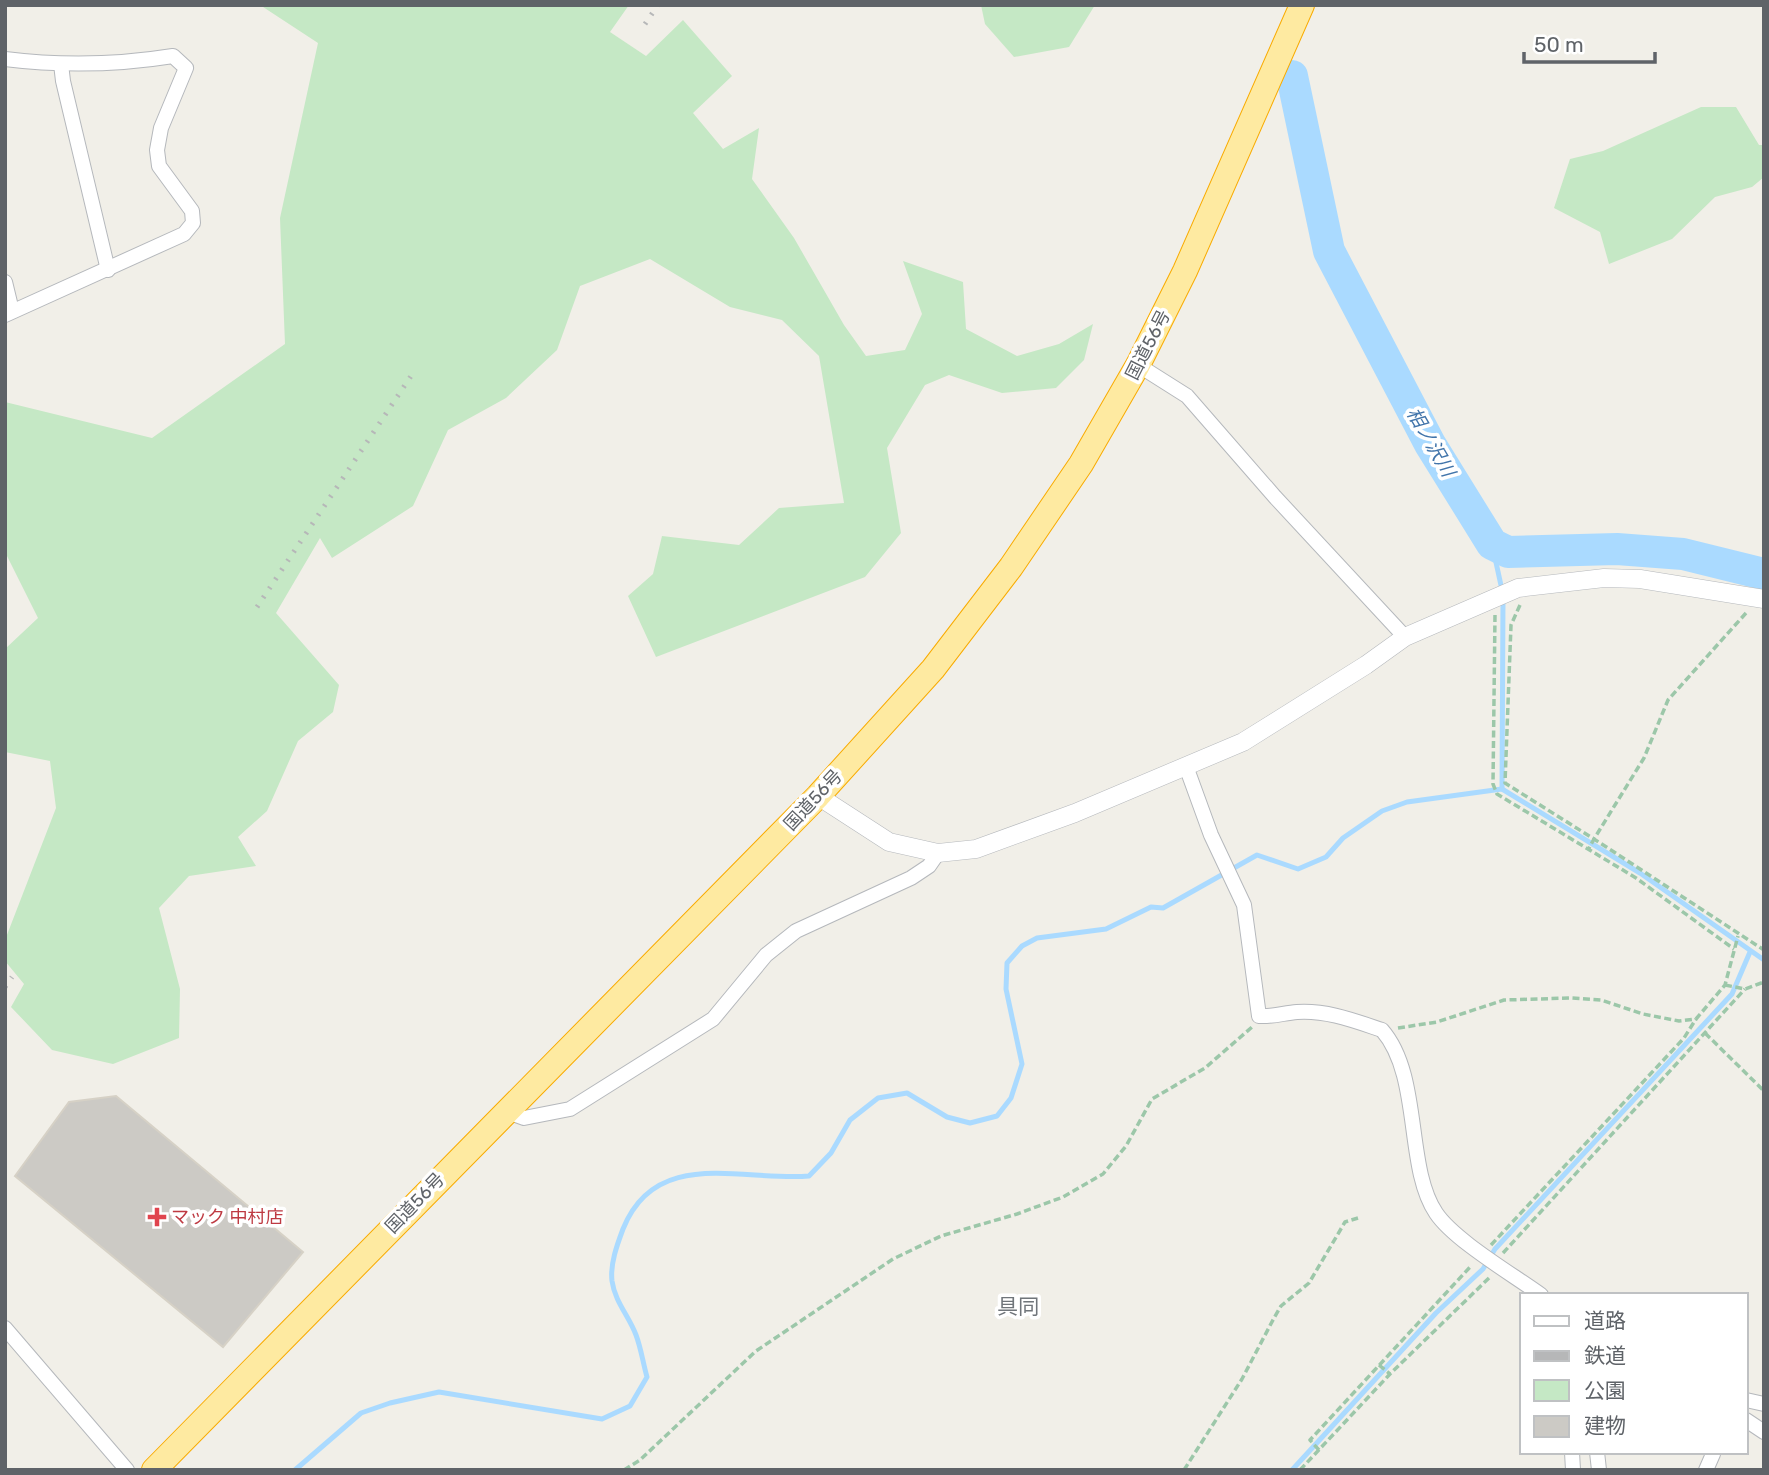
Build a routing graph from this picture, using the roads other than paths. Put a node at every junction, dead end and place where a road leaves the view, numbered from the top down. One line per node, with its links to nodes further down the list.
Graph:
1 (1302, 5): 7 (highway, 国道56号)
2 (5, 58): 3 (street)
3 (61, 64): 4 (street); 4 (street)
4 (108, 270): 6 (street)
5 (5, 282): 6 (street)
6 (9, 313)
7 (1138, 365): 9 (street); 11 (highway, 国道56号)
8 (1761, 598): 9 (street)
9 (1405, 637): 10 (street)
10 (1187, 769): 12 (street); 14 (street)
11 (818, 796): 12 (street); 13 (highway, 国道56号)
12 (938, 853): 13 (street)
13 (505, 1111): 20 (highway, 国道56号)
14 (1538, 1293)
15 (5, 1328): 19 (street)
16 (1748, 1421): 17 (street)
17 (1764, 1432)
18 (1713, 1454): 21 (street)
19 (127, 1470)
20 (154, 1470)
21 (1706, 1470)

